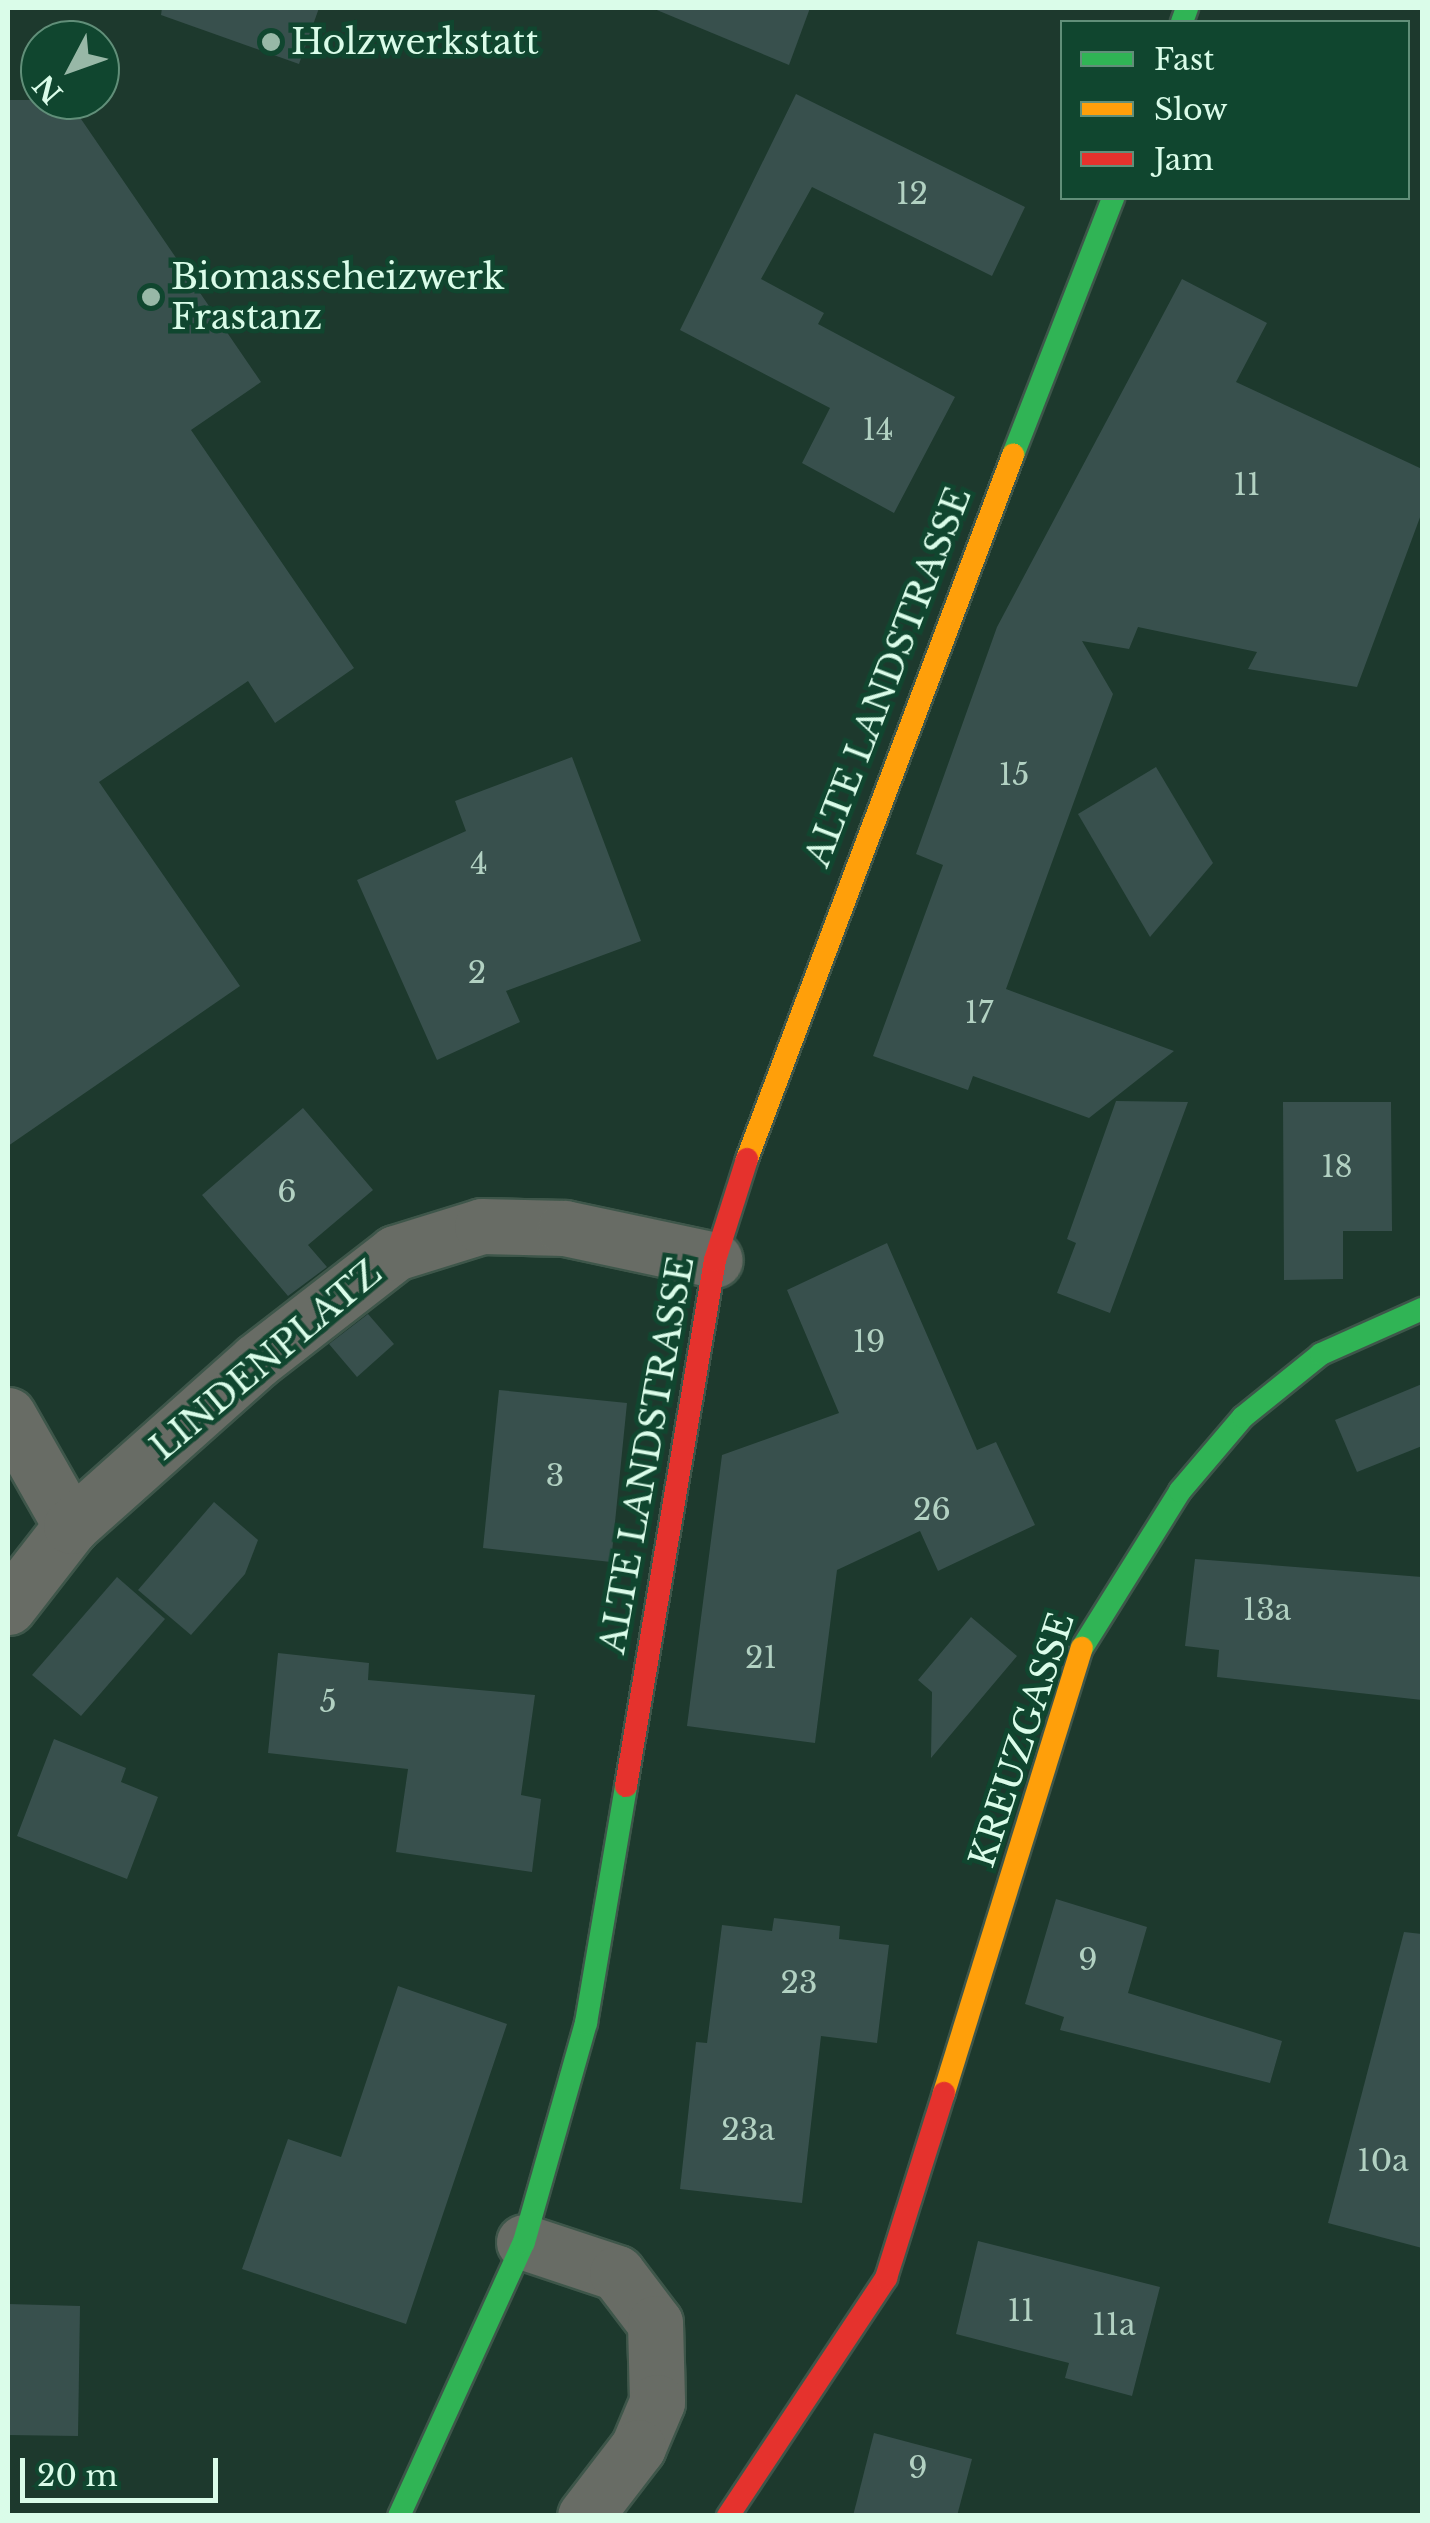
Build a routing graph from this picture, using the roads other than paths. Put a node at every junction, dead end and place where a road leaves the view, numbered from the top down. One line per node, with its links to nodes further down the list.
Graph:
1 (1112, 200): 2 (main road, ALTE LANDSTRASSE)
2 (715, 1260): 5 (street, LINDENPLATZ); 7 (main road, ALTE LANDSTRASSE)
3 (1422, 1309): 10 (main road, KREUZGASSE)
4 (8, 1415): 5 (street)
5 (71, 1526): 6 (street, LINDENPLATZ)
6 (8, 1607)
7 (524, 2242): 8 (main road, ALTE LANDSTRASSE); 9 (street)
8 (399, 2516)
9 (584, 2516)
10 (728, 2516)

